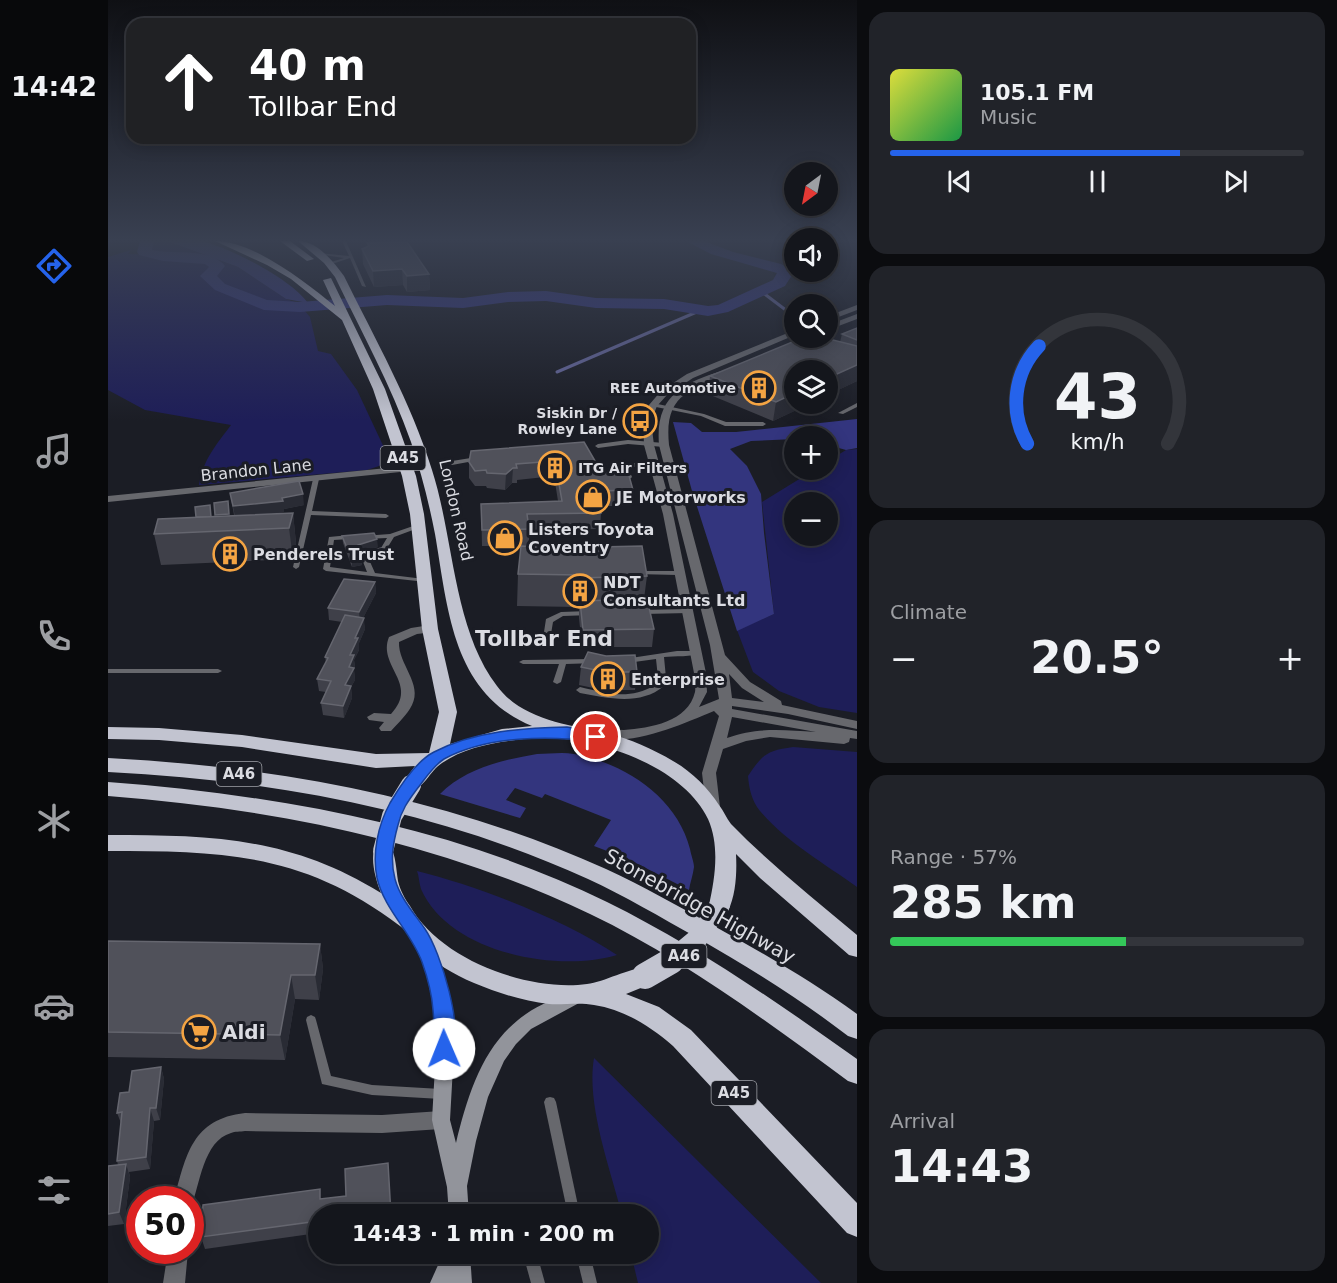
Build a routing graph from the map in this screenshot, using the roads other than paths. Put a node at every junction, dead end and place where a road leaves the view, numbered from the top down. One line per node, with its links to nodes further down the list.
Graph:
1 (327, 301): 6 (highway)
2 (339, 301): 6 (highway, London Road / A45)
3 (347, 301): 6 (highway, London Road / A45)
4 (857, 307): 5 (street)
5 (838, 315)
6 (347, 316): 22 (highway, London Road / A45); 58 (highway, London Road / A45)
7 (857, 316): 8 (street)
8 (838, 324)
9 (784, 337): 11 (street)
10 (784, 342): 13 (street)
11 (652, 405): 13 (lane); 16 (street)
12 (857, 405): 14 (lane)
13 (666, 408): 15 (lane); 17 (street)
14 (841, 413)
15 (763, 424)
16 (649, 445): 17 (lane); 18 (lane); 20 (street)
17 (664, 445): 41 (street)
18 (598, 446)
19 (486, 458): 21 (lane)
20 (653, 462): 23 (lane); 32 (street)
21 (452, 463)
22 (407, 469): 24 (street, Brandon Lane); 28 (highway, London Road / A45)
23 (629, 477)
24 (316, 479): 25 (street, Brandon Lane); 26 (lane)
25 (108, 499)
26 (308, 513): 27 (lane); 30 (lane)
27 (386, 516)
28 (419, 526): 29 (lane); 34 (highway, London Road / A45)
29 (391, 536): 33 (lane); 33 (lane)
30 (296, 567)
31 (629, 573): 32 (lane)
32 (678, 573): 35 (street)
33 (372, 575): 34 (lane)
34 (425, 582): 38 (highway, London Road / A45)
35 (686, 611): 36 (lane); 40 (street)
36 (634, 612)
37 (603, 613): 39 (lane)
38 (430, 630): 55 (street); 62 (highway, London Road / A45)
39 (548, 633)
40 (696, 653): 42 (lane); 51 (street)
41 (718, 655): 52 (street); 53 (street)
42 (660, 657): 44 (lane); 50 (lane)
43 (606, 661): 46 (lane)
44 (616, 661)
45 (523, 662): 46 (lane)
46 (563, 662): 49 (lane)
47 (108, 671): 48 (lane)
48 (218, 671)
49 (557, 682)
50 (580, 690)
51 (701, 692): 52 (street); 54 (street)
52 (722, 706): 53 (street); 54 (street); 59 (street); 61 (street)
53 (788, 710): 56 (street)
54 (688, 716): 58 (street)
55 (374, 717)
56 (857, 725)
57 (108, 733): 62 (highway)
58 (575, 733): 62 (highway); 65 (highway)
59 (857, 735)
60 (857, 739): 61 (street)
61 (719, 746): 65 (street)
62 (436, 757): 67 (highway, bridge)
63 (108, 765): 71 (highway, Stonebridge Highway / A46)
64 (108, 789): 72 (highway, A46)
65 (717, 818): 68 (highway); 69 (highway, bridge)
66 (108, 843): 67 (highway)
67 (413, 928): 69 (highway); 73 (main road)
68 (857, 948)
69 (585, 995): 77 (main road); 80 (highway, A45)
70 (311, 1020): 73 (lane)
71 (857, 1028)
72 (857, 1073)
73 (441, 1094): 75 (main road)
74 (550, 1102): 79 (lane)
75 (441, 1120): 76 (street); 77 (main road)
76 (188, 1186)
77 (457, 1187): 78 (main road)
78 (458, 1204)
79 (572, 1204)
80 (857, 1223)
81 (176, 1264): 86 (street)
82 (449, 1264): 87 (main road)
83 (460, 1264): 88 (main road)
84 (533, 1264): 89 (lane)
85 (585, 1264): 90 (lane)
86 (174, 1283)
87 (441, 1283)
88 (461, 1283)
89 (538, 1283)
90 (590, 1283)

